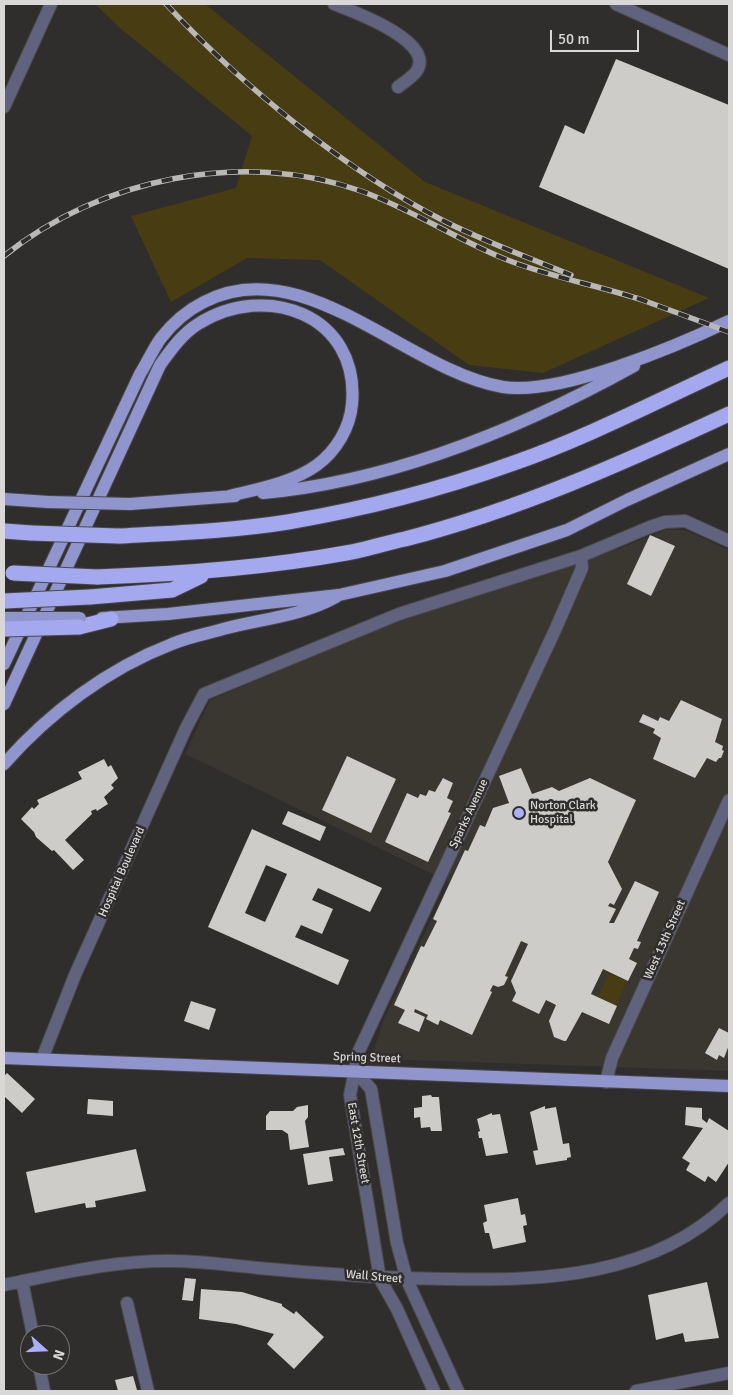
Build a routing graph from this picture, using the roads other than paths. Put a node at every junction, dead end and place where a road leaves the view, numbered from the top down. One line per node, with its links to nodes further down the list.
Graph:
1 (51, 4): 7 (street)
2 (334, 4): 4 (street)
3 (616, 4): 5 (street)
4 (358, 8): 6 (street)
5 (729, 55)
6 (398, 87)
7 (4, 107)
8 (729, 321): 9 (main road)
9 (669, 347): 13 (main road); 26 (main road)
10 (729, 368): 15 (highway, bridge)
11 (729, 414): 18 (highway)
12 (729, 454): 20 (main road)
13 (228, 496): 14 (main road, bridge); 27 (main road)
14 (4, 499)
15 (4, 531)
16 (729, 541): 17 (street)
17 (582, 556): 31 (street, Hospital Boulevard); 32 (street, Sparks Avenue)
18 (209, 572): 19 (highway, bridge); 21 (highway, bridge)
19 (8, 573)
20 (339, 595): 23 (main road); 28 (main road)
21 (4, 602)
22 (4, 618): 24 (main road, bridge)
23 (110, 618): 24 (highway)
24 (79, 622): 25 (highway, bridge)
25 (4, 629)
26 (4, 664)
27 (4, 704)
28 (4, 764)
29 (729, 800): 33 (street, West 13th Street)
30 (4, 1058): 31 (main road, Spring Street)
31 (42, 1059): 32 (main road, Spring Street)
32 (355, 1072): 33 (main road, Spring Street); 36 (street, East 12th Street); 37 (street, East 12th Street)
33 (606, 1082): 34 (main road, Spring Street)
34 (729, 1086)
35 (729, 1203): 37 (street, Wall Street)
36 (380, 1279): 37 (street, Wall Street); 38 (street, Wall Street); 46 (street, East 12th Street)
37 (406, 1280): 47 (street, East 12th Street)
38 (22, 1281): 39 (street, Wall Street); 41 (street)
39 (4, 1285)
40 (127, 1303): 45 (street)
41 (31, 1325)
42 (729, 1373): 48 (street)
43 (40, 1375): 44 (street)
44 (44, 1391)
45 (148, 1391)
46 (434, 1391)
47 (458, 1391)
48 (636, 1391)

